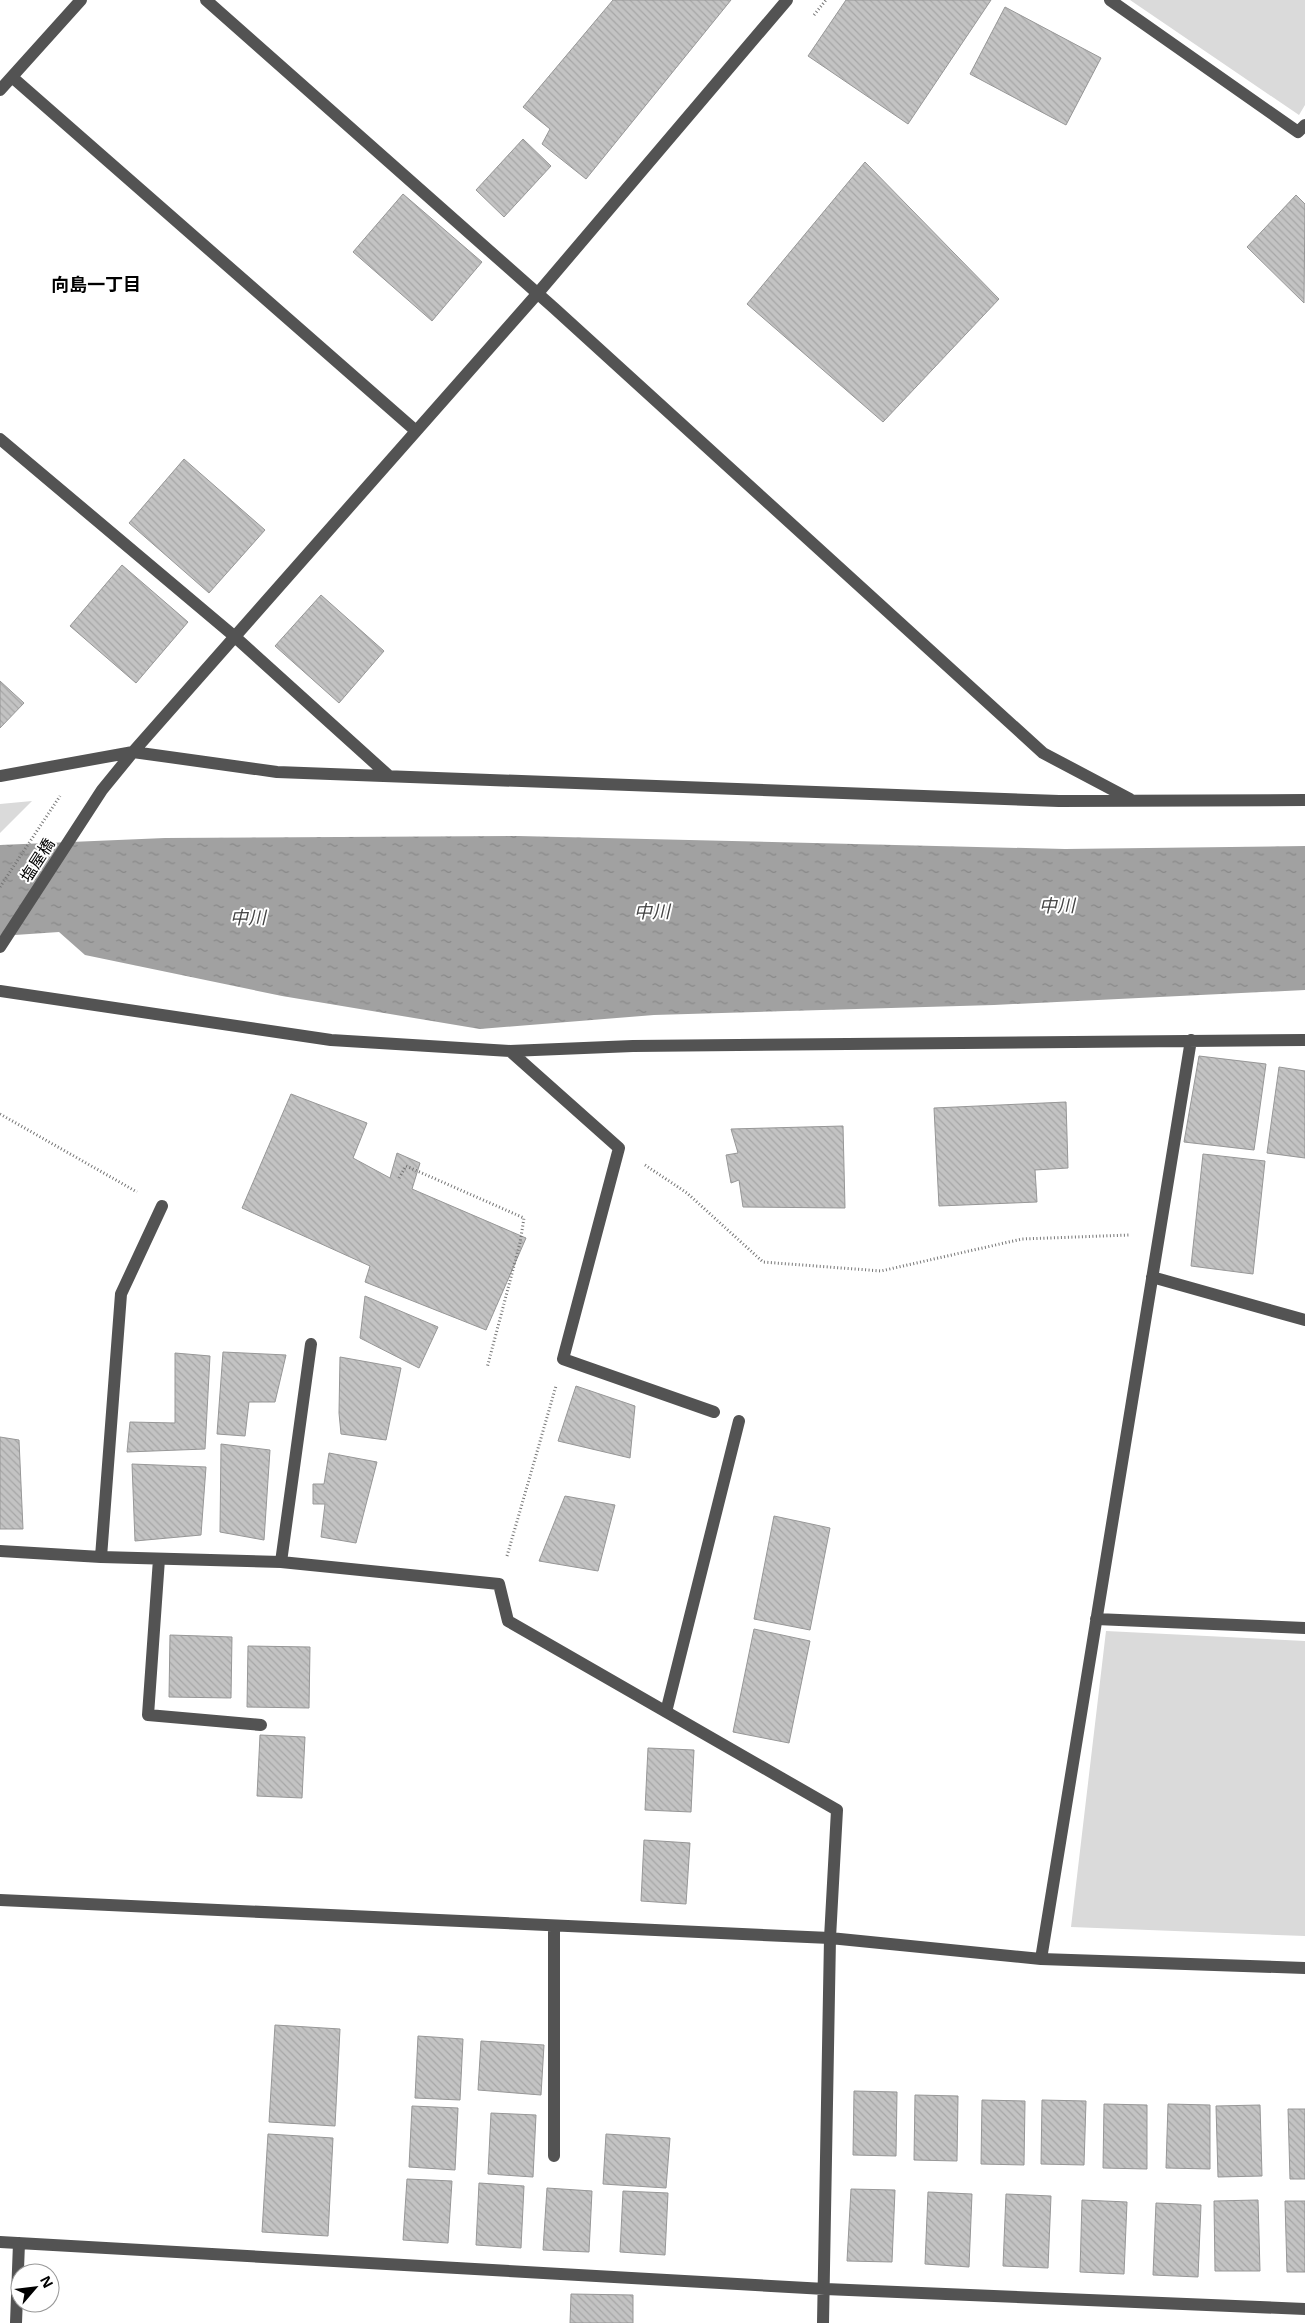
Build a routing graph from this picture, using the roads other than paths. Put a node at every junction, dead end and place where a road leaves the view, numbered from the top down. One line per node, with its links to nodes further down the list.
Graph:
1 (81, 0): 5 (street)
2 (206, 0): 8 (street)
3 (786, 0): 8 (street, 塩屋橋)
4 (1110, 0): 7 (street)
5 (12, 77): 6 (street); 9 (street)
6 (0, 90)
7 (1305, 125)
8 (538, 293): 9 (street, 塩屋橋); 15 (street)
9 (416, 431): 11 (street, 塩屋橋)
10 (0, 440): 11 (street)
11 (234, 636): 12 (street, 塩屋橋); 14 (street)
12 (133, 752): 13 (street); 14 (street); 17 (street, 塩屋橋)
13 (0, 776)
14 (388, 776): 15 (street)
15 (1132, 800): 16 (street)
16 (1305, 800)
17 (0, 947)
18 (0, 991): 21 (street)
19 (1191, 1040): 20 (street); 21 (street); 23 (street)
20 (1305, 1040)
21 (510, 1051): 26 (street)
22 (162, 1206): 29 (street)
23 (1152, 1277): 24 (street); 32 (street)
24 (1305, 1320)
25 (311, 1344): 31 (street)
26 (714, 1412)
27 (739, 1421): 34 (street)
28 (0, 1551): 29 (street)
29 (101, 1557): 30 (street)
30 (159, 1559): 31 (street); 35 (street)
31 (281, 1562): 34 (street)
32 (1096, 1619): 33 (street); 39 (street)
33 (1305, 1628)
34 (666, 1712): 38 (street)
35 (261, 1725)
36 (0, 1900): 37 (street)
37 (554, 1926): 38 (street); 41 (street)
38 (830, 1938): 39 (street); 44 (street)
39 (1041, 1959): 40 (street)
40 (1305, 1968)
41 (554, 2156)
42 (0, 2242): 43 (street)
43 (19, 2243): 44 (street); 46 (street)
44 (825, 2289): 45 (street); 47 (street)
45 (1305, 2309)
46 (16, 2323)
47 (823, 2323)

